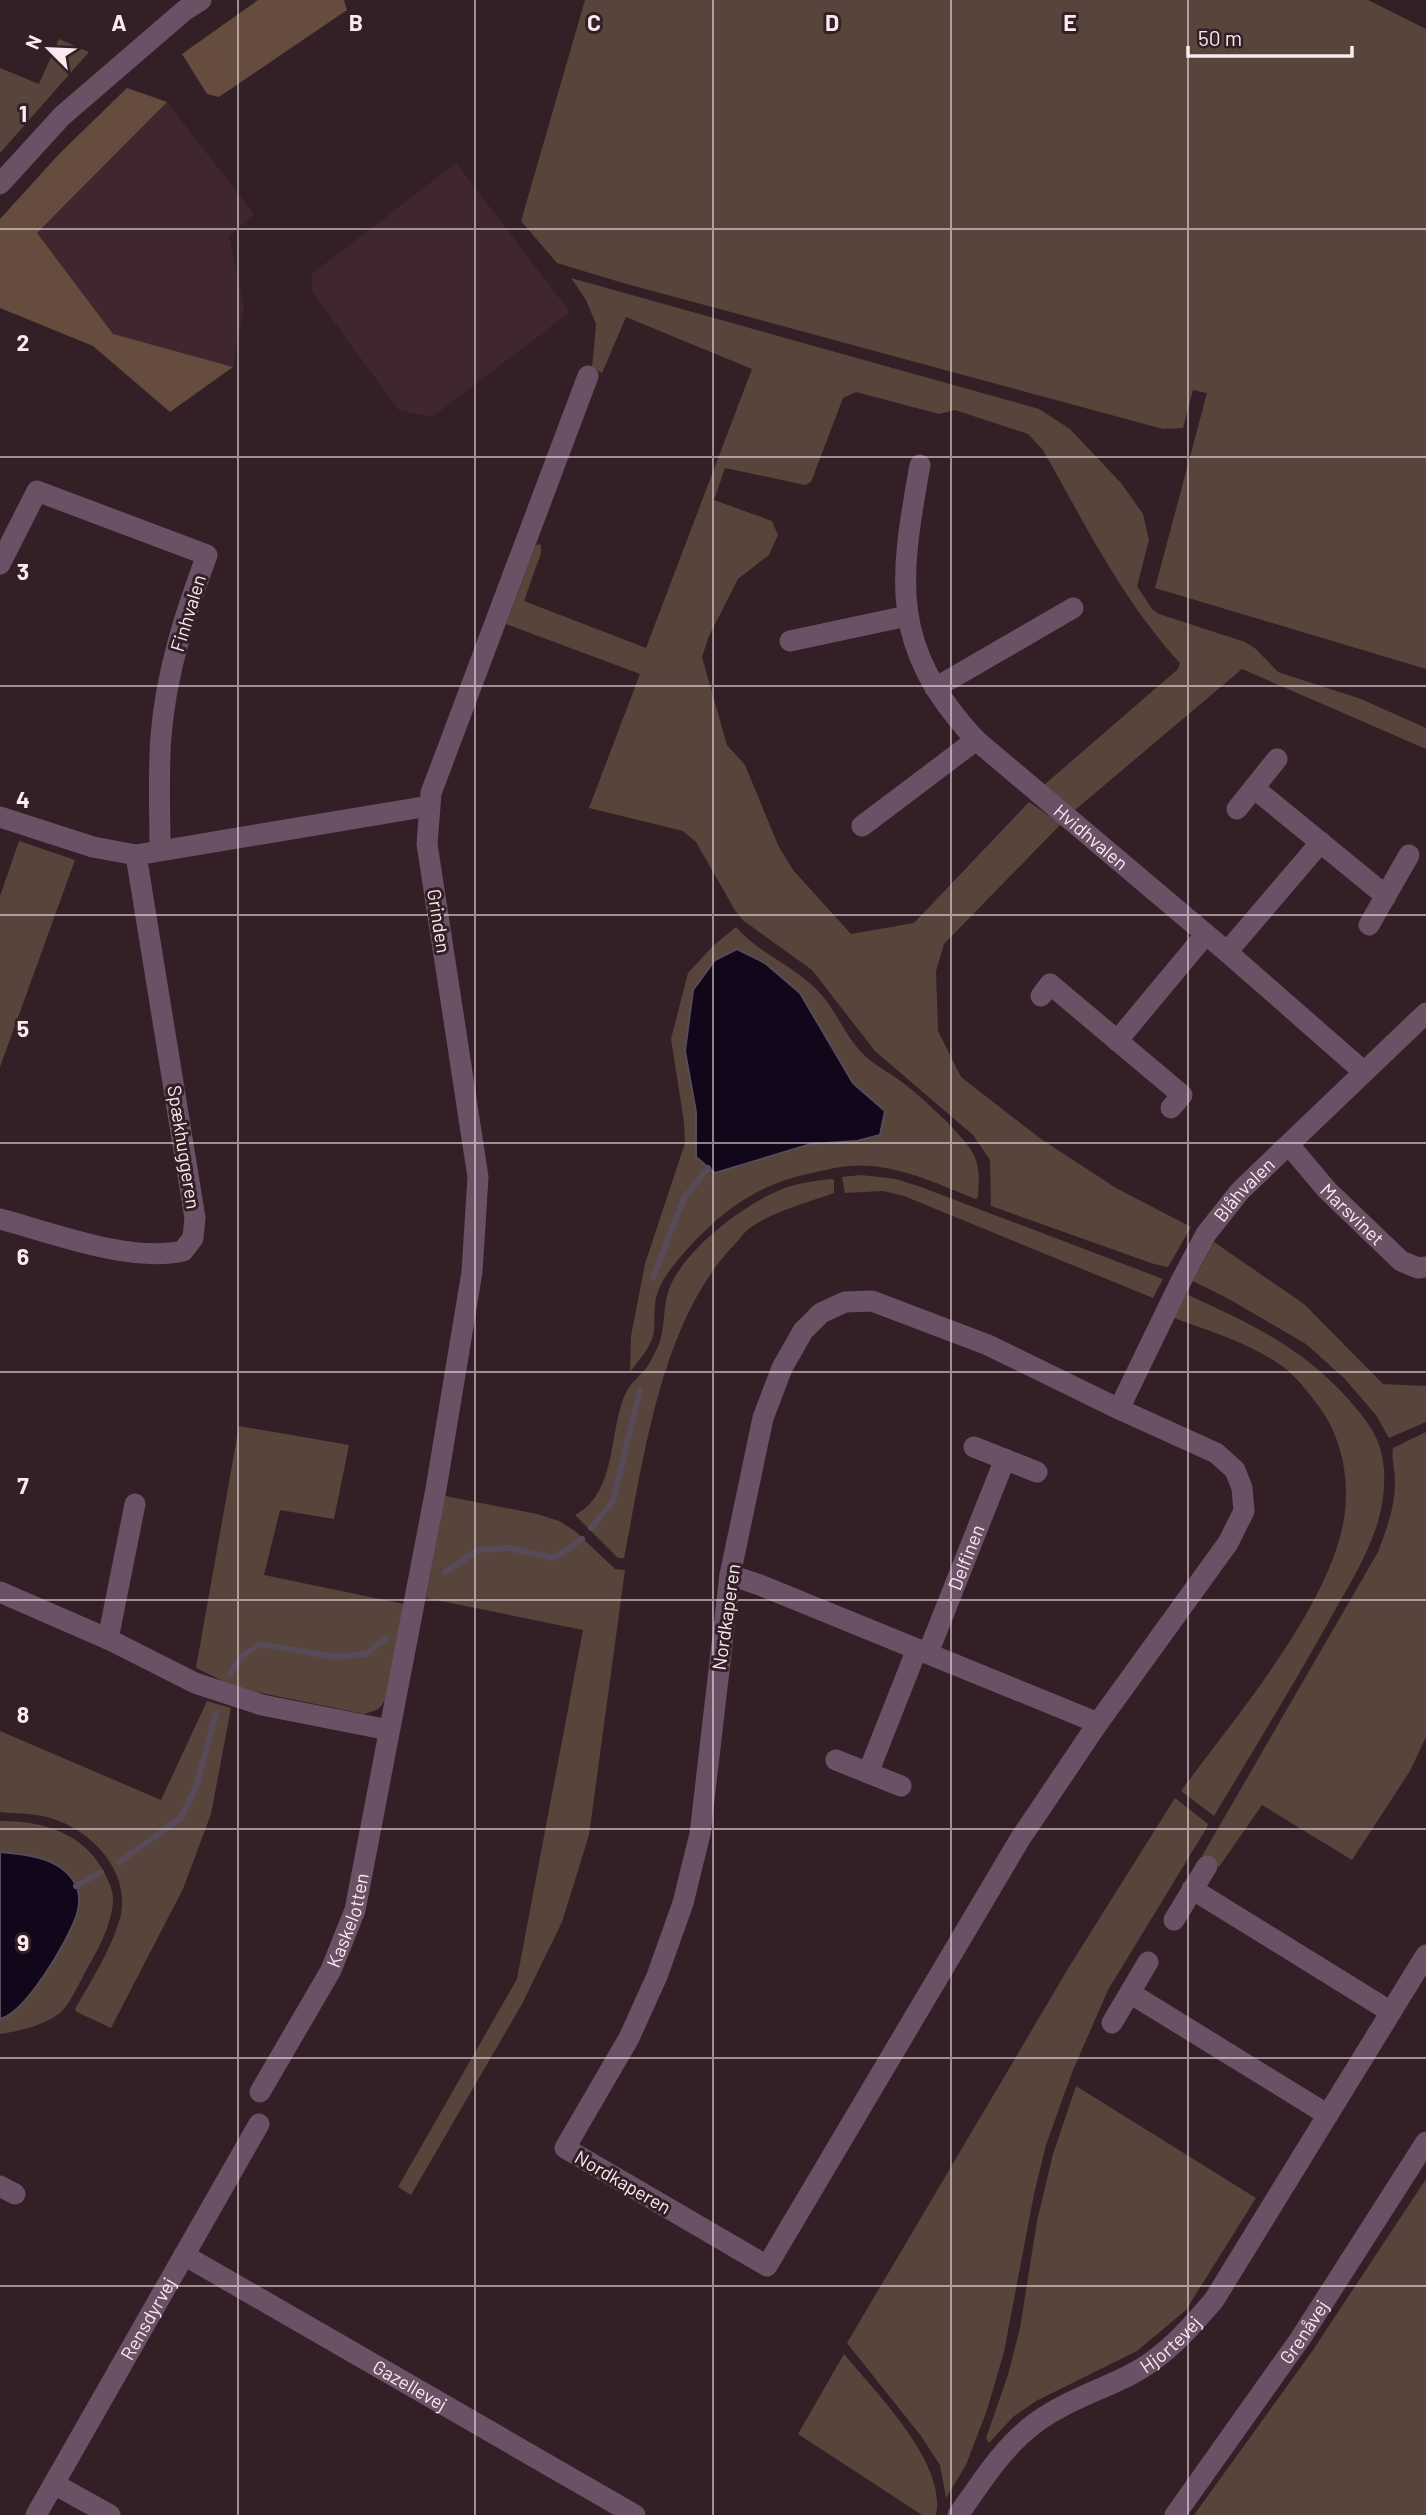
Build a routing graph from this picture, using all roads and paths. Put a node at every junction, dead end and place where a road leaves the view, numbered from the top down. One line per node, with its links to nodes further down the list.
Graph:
1 (201, 0): 2 (street)
2 (0, 184)
3 (588, 376): 13 (street, Grinden)
4 (920, 465): 7 (street, Hvidhvalen)
5 (0, 564): 18 (street, Finhvalen)
6 (1073, 608): 9 (street)
7 (907, 616): 8 (street); 9 (street, Hvidhvalen)
8 (790, 641)
9 (934, 688): 10 (street, Hvidhvalen)
10 (975, 740): 16 (street); 23 (street, Hvidhvalen)
11 (1277, 759): 12 (street)
12 (1254, 788): 14 (street); 17 (street)
13 (429, 807): 18 (street); 37 (street, Grinden)
14 (1237, 809)
15 (0, 817): 19 (street)
16 (862, 826)
17 (1321, 842): 21 (street); 24 (street)
18 (160, 849): 19 (street)
19 (136, 855): 31 (street, Spækhuggeren)
20 (1409, 855): 21 (street)
21 (1386, 895): 22 (street)
22 (1369, 925)
23 (1206, 934): 24 (street, Hvidhvalen); 27 (street)
24 (1227, 952): 28 (street, Hvidhvalen)
25 (1041, 996): 27 (street)
26 (1426, 1013): 28 (street, Blåhvalen)
27 (1117, 1041): 29 (street)
28 (1364, 1072): 30 (street, Blåhvalen)
29 (1171, 1108)
30 (1289, 1145): 32 (street, Marsvinet); 33 (street, Blåhvalen)
31 (0, 1219)
32 (1426, 1267)
33 (1119, 1409): 39 (street, Nordkaperen); 43 (street, Nordkaperen)
34 (974, 1447): 35 (street)
35 (1005, 1460): 36 (street); 42 (street, Delfinen)
36 (1037, 1472)
37 (436, 1489): 44 (street, Kaskelotten)
38 (135, 1504): 41 (street)
39 (730, 1575): 42 (street); 43 (street, Nordkaperen)
40 (0, 1592): 41 (street)
41 (108, 1639): 44 (street)
42 (923, 1651): 43 (street); 46 (street, Delfinen)
43 (1098, 1723)
44 (389, 1730): 56 (street, Kaskelotten)
45 (836, 1760): 46 (street)
46 (868, 1773): 47 (street)
47 (901, 1786)
48 (1207, 1866): 49 (street)
49 (1192, 1889): 50 (street); 54 (street)
50 (1174, 1920)
51 (1426, 1955): 54 (street, Hjortevej)
52 (1148, 1962): 53 (street)
53 (1130, 1993): 55 (street); 57 (street)
54 (1391, 2012): 57 (street, Hjortevej)
55 (1112, 2023)
56 (260, 2092)
57 (1328, 2115): 65 (street, Hjortevej)
58 (259, 2124): 60 (street, Rensdyrvej)
59 (1426, 2143): 66 (street, Grenåvej)
60 (184, 2255): 61 (street, Rensdyrvej); 64 (street, Gazellevej)
61 (54, 2484): 62 (street, Rensdyrvej); 63 (street)
62 (36, 2515)
63 (110, 2515)
64 (635, 2515)
65 (958, 2515)
66 (1175, 2515)

